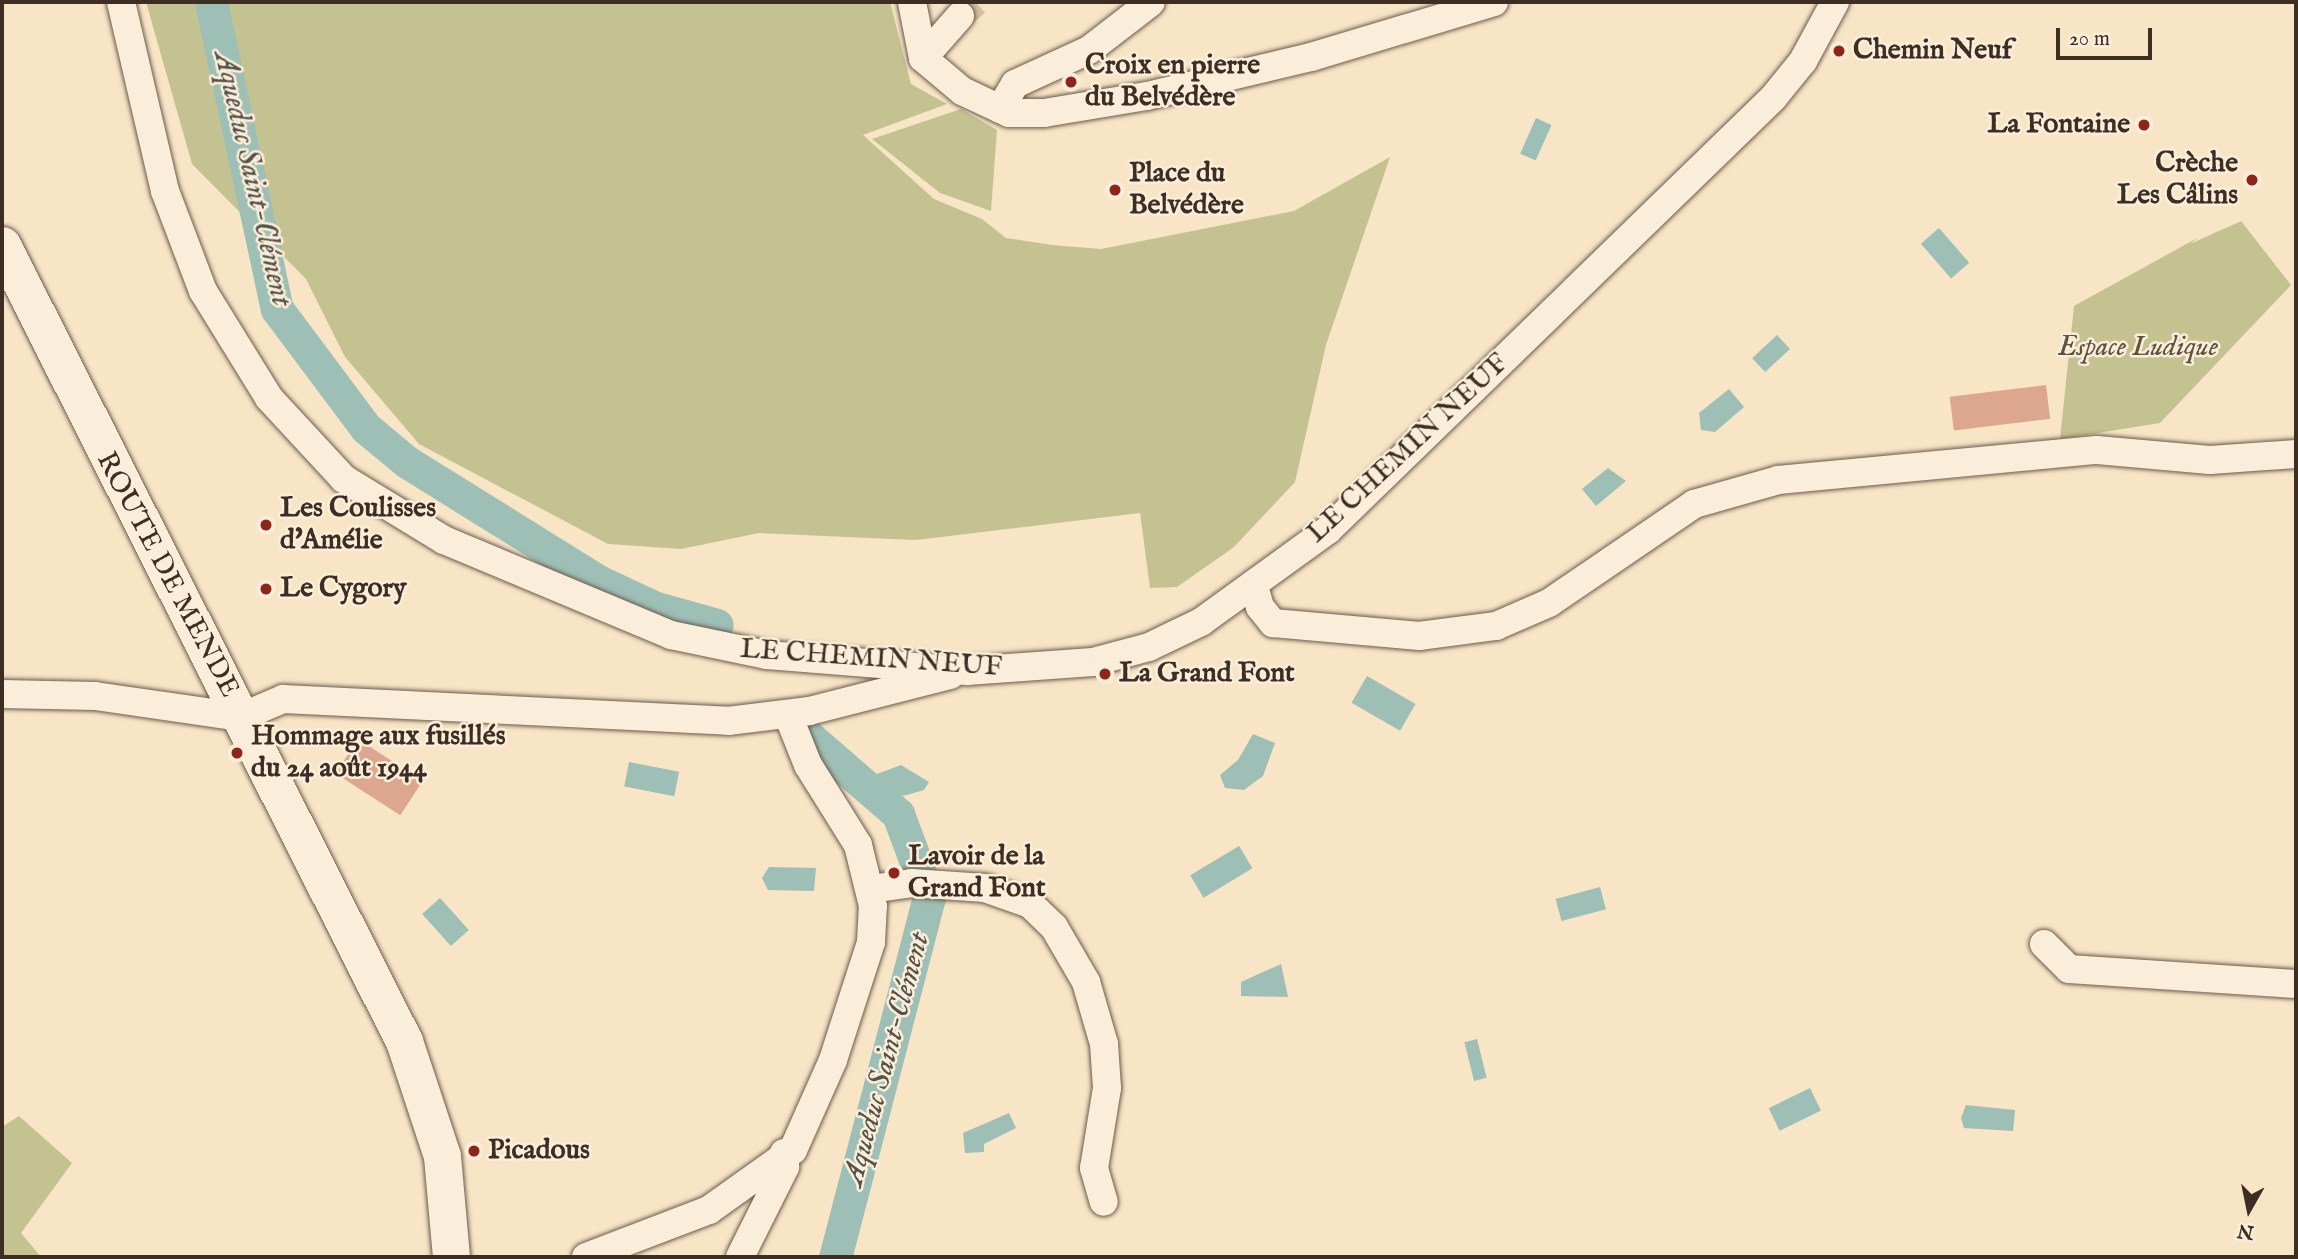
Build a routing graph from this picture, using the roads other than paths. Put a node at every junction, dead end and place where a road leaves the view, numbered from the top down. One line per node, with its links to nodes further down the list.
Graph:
1 (121, 2): 12 (street, LE CHEMIN NEUF)
2 (912, 2): 7 (street)
3 (1151, 2): 8 (street)
4 (1835, 2): 11 (street, LE CHEMIN NEUF)
5 (1479, 4): 8 (street)
6 (960, 16): 7 (street)
7 (923, 58): 8 (street)
8 (1000, 109)
9 (2, 245): 15 (street, ROUTE DE MENDE)
10 (2296, 454): 11 (street)
11 (1254, 586): 12 (street, LE CHEMIN NEUF)
12 (967, 671): 14 (street)
13 (2, 694): 15 (street)
14 (788, 715): 15 (street); 16 (street)
15 (241, 717): 21 (street, ROUTE DE MENDE)
16 (871, 889): 19 (street); 20 (street)
17 (2043, 944): 18 (street)
18 (2296, 984)
19 (784, 1155): 22 (street); 23 (street)
20 (1104, 1202)
21 (451, 1257)
22 (586, 1257)
23 (740, 1257)

